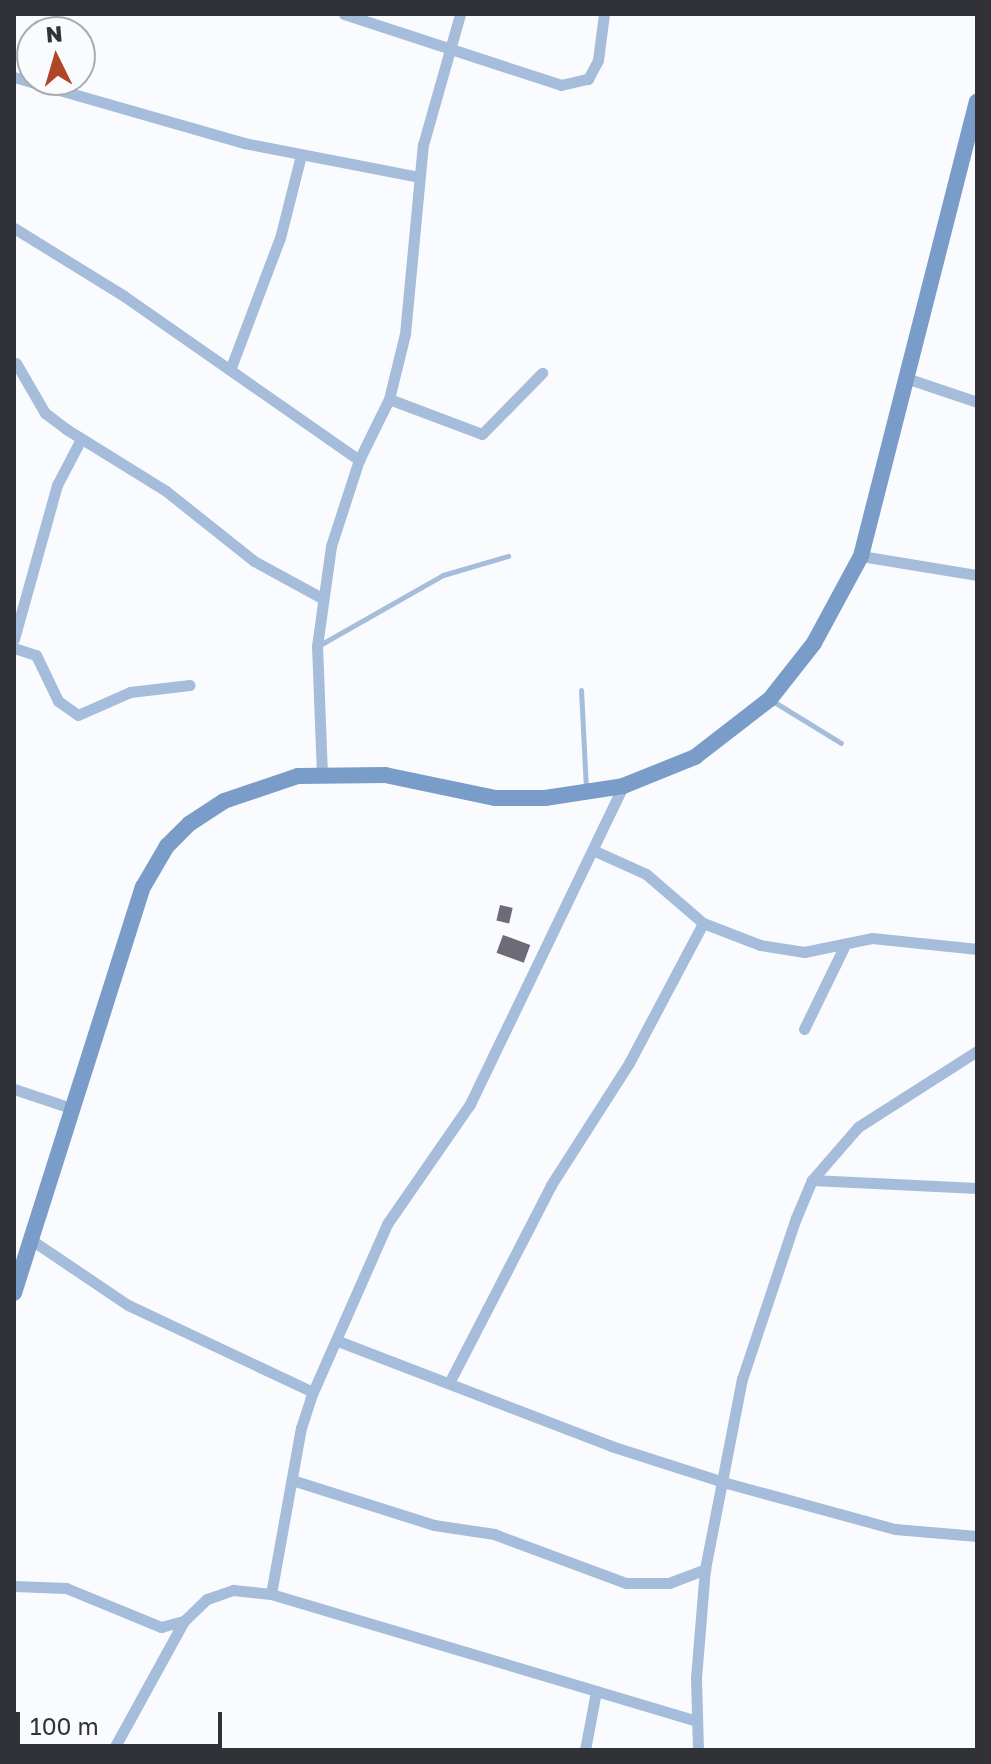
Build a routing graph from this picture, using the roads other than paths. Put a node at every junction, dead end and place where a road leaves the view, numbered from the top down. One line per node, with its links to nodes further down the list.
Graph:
1 (344, 14): 4 (street)
2 (460, 14): 4 (street)
3 (604, 14): 4 (street)
4 (450, 46): 8 (street)
5 (14, 77): 7 (street)
6 (977, 102): 13 (main road)
7 (301, 155): 8 (street); 11 (street)
8 (419, 177): 14 (street)
9 (14, 228): 11 (street)
10 (16, 363): 16 (street)
11 (230, 370): 17 (street)
12 (542, 373): 14 (street)
13 (909, 379): 15 (street); 19 (main road)
14 (389, 399): 17 (street)
15 (977, 402)
16 (81, 439): 21 (street); 22 (street)
17 (359, 460): 21 (street)
18 (508, 556): 23 (lane)
19 (861, 556): 20 (street); 27 (main road)
20 (977, 575)
21 (322, 598): 23 (street)
22 (14, 639)
23 (317, 646): 29 (street)
24 (14, 648): 25 (street)
25 (190, 685)
26 (581, 690): 31 (lane)
27 (770, 699): 28 (lane); 30 (main road)
28 (841, 743)
29 (322, 775): 31 (main road); 39 (main road)
30 (623, 786): 31 (main road); 32 (street)
31 (587, 793)
32 (595, 851): 33 (street); 44 (street)
33 (703, 923): 34 (street); 45 (street)
34 (844, 947): 35 (street); 36 (street)
35 (977, 949)
36 (804, 1029)
37 (977, 1051): 40 (street)
38 (14, 1089): 39 (street)
39 (71, 1108): 42 (main road)
40 (812, 1180): 41 (street); 48 (street)
41 (977, 1188)
42 (30, 1239): 43 (main road); 46 (street)
43 (14, 1293)
44 (338, 1341): 45 (street); 46 (street)
45 (449, 1383): 48 (street)
46 (313, 1392): 47 (street)
47 (292, 1480): 50 (street); 52 (street)
48 (723, 1482): 49 (street); 50 (street)
49 (977, 1536)
50 (705, 1569): 57 (street)
51 (14, 1586): 54 (street)
52 (271, 1594): 53 (street); 56 (street)
53 (184, 1621): 54 (street); 55 (street)
54 (161, 1627): 55 (street)
55 (168, 1644): 58 (street)
56 (596, 1691): 57 (street); 59 (street)
57 (694, 1720): 60 (street)
58 (113, 1750)
59 (585, 1750)
60 (698, 1750)

